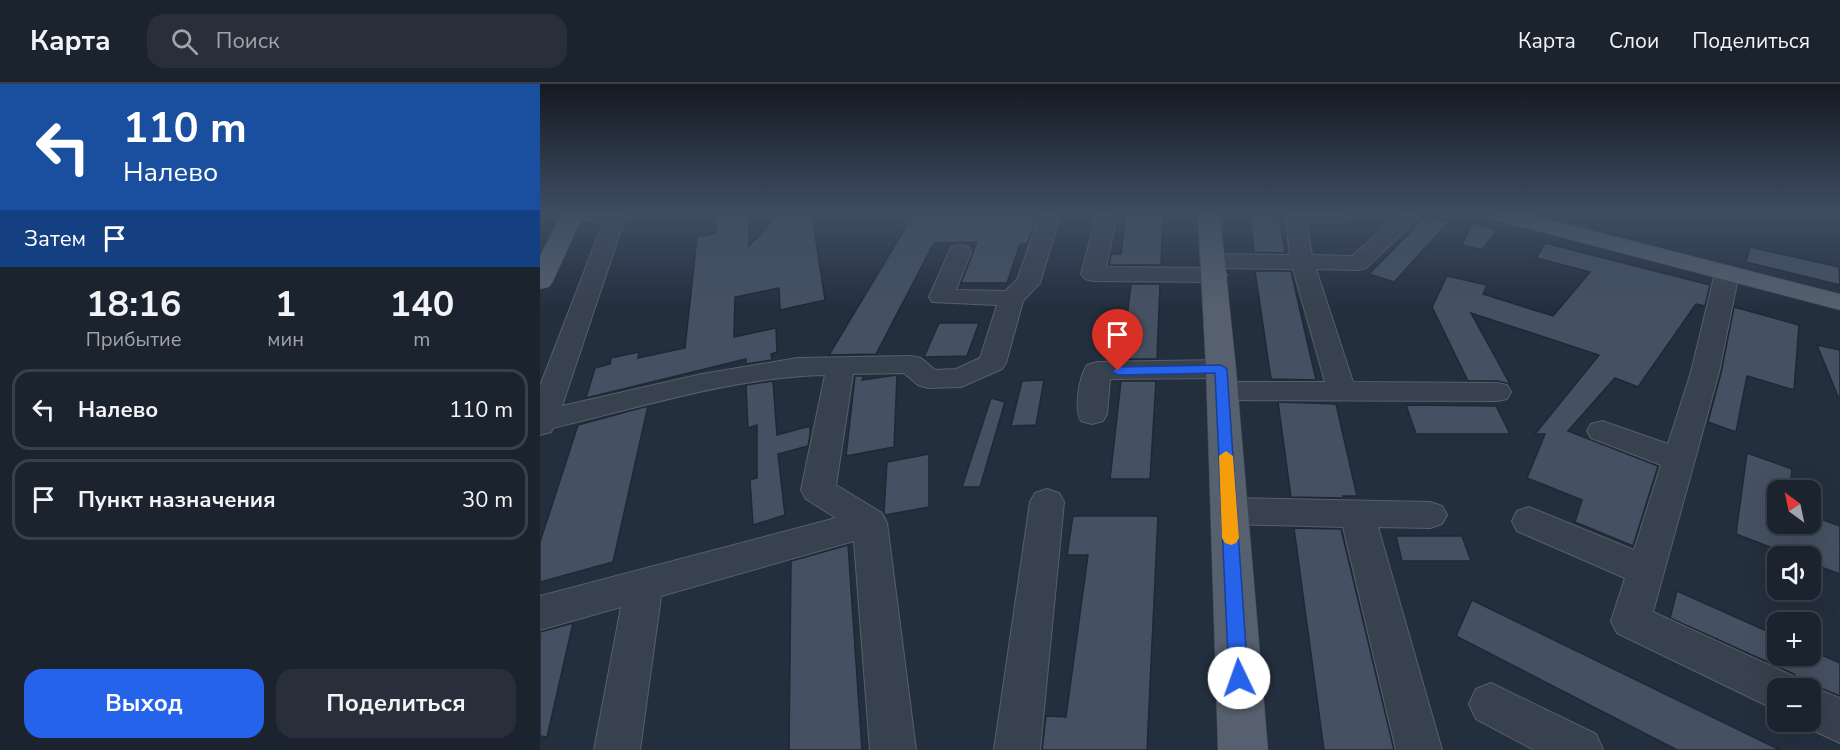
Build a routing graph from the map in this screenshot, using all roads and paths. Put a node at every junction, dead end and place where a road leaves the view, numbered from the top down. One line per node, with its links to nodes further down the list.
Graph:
1 (557, 246): 13 (main road)
2 (605, 246): 21 (street)
3 (1040, 246): 14 (street)
4 (1100, 246): 11 (street)
5 (1212, 246): 11 (main road)
6 (1299, 246): 10 (street)
7 (1377, 246): 10 (street)
8 (1623, 246): 12 (main road)
9 (960, 252): 14 (street)
10 (1302, 262): 11 (street); 18 (street)
11 (1214, 268): 17 (main road)
12 (1727, 273): 15 (main road); 23 (street)
13 (540, 281)
14 (1011, 298): 16 (street)
15 (1840, 302)
16 (841, 365): 21 (street); 29 (street)
17 (1222, 380): 18 (street); 20 (street); 25 (main road)
18 (1342, 391): 19 (street)
19 (1497, 392)
20 (1092, 414)
21 (541, 423)
22 (1602, 431): 23 (street)
23 (1677, 459): 30 (street)
24 (1047, 502): 39 (street)
25 (1229, 512): 26 (street); 40 (main road)
26 (1357, 514): 27 (street); 41 (street)
27 (1430, 515)
28 (1529, 520): 30 (street)
29 (870, 523): 31 (street); 38 (street)
30 (1646, 571): 33 (street)
31 (644, 585): 32 (street); 37 (street)
32 (540, 612)
33 (1767, 686)
34 (1491, 704): 42 (street)
35 (1821, 712): 36 (street)
36 (1840, 721)
37 (617, 750)
38 (893, 750)
39 (1017, 750)
40 (1243, 750)
41 (1419, 750)
42 (1580, 750)

